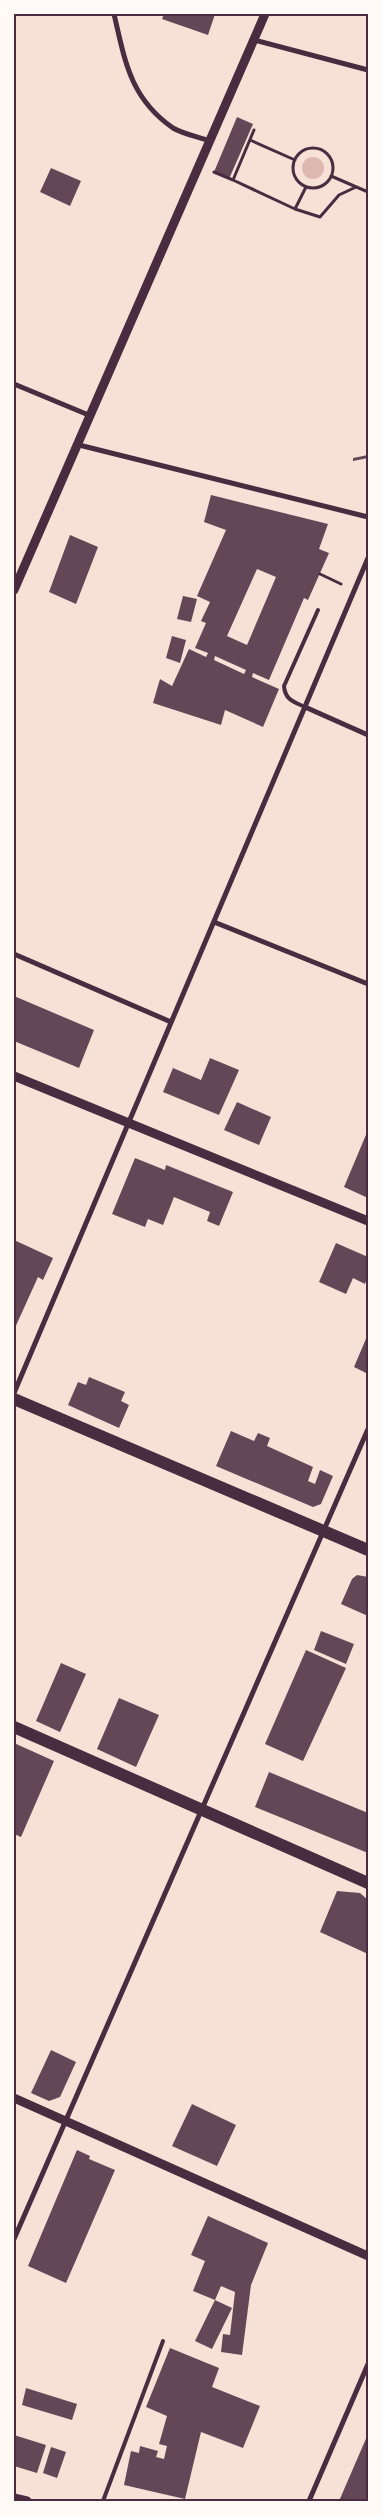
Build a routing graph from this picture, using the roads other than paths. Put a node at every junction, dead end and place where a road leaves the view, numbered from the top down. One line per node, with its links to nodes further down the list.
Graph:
1 (114, 14): 5 (street)
2 (265, 14): 3 (street)
3 (254, 40): 4 (street); 5 (street)
4 (368, 70)
5 (210, 141): 7 (street)
6 (14, 384): 7 (street)
7 (92, 416): 8 (street)
8 (79, 445): 9 (street); 11 (street)
9 (368, 517)
10 (368, 558): 13 (street)
11 (14, 590)
12 (318, 610): 13 (lane)
13 (305, 707): 14 (street); 15 (street)
14 (368, 735)
15 (214, 922): 17 (street); 18 (street)
16 (14, 954): 18 (street)
17 (368, 984)
18 (171, 1022): 20 (street)
19 (14, 1076): 20 (street)
20 (129, 1123): 21 (street); 22 (street)
21 (368, 1221)
22 (14, 1393)
23 (14, 1399): 25 (main road)
24 (368, 1429): 25 (street)
25 (324, 1531): 26 (main road); 28 (street)
26 (368, 1550)
27 (14, 1727): 28 (main road)
28 (201, 1810): 29 (main road); 31 (street)
29 (368, 1883)
30 (14, 2098): 31 (street)
31 (65, 2121): 32 (street); 33 (street)
32 (14, 2238)
33 (368, 2256)
34 (163, 2341): 38 (lane)
35 (368, 2364): 39 (street)
36 (14, 2498): 37 (street)
37 (27, 2501)
38 (103, 2501)
39 (309, 2501)

